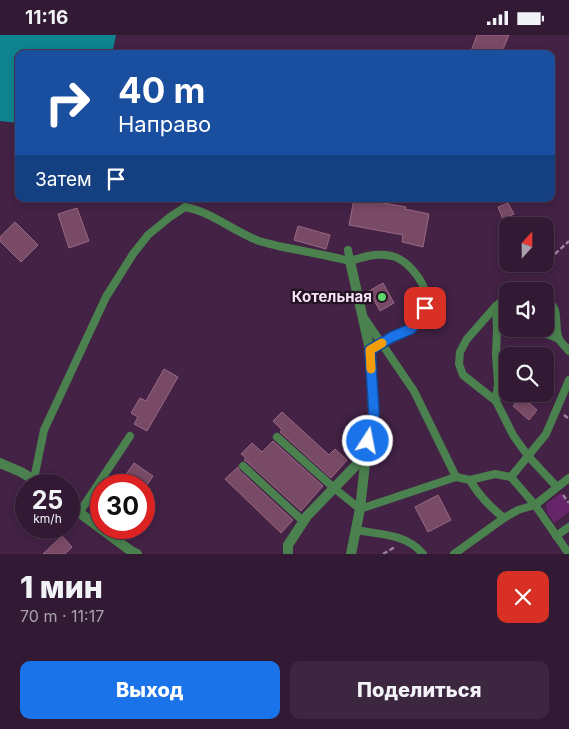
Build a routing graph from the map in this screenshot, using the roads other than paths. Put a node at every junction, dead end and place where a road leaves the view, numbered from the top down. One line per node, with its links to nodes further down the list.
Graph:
1 (348, 250): 2 (lane)
2 (350, 261): 6 (street); 9 (lane); 21 (lane)
3 (499, 303): 4 (lane)
4 (496, 305): 7 (lane); 13 (lane)
5 (554, 307): 8 (lane)
6 (363, 317): 9 (lane); 10 (street)
7 (497, 329): 8 (lane); 13 (lane)
8 (559, 339): 11 (lane)
9 (381, 343): 10 (lane); 22 (lane)
10 (370, 350): 16 (street)
11 (569, 351)
12 (569, 379): 17 (lane)
13 (496, 401): 17 (lane)
14 (130, 436): 30 (lane)
15 (277, 437): 27 (lane)
16 (366, 455): 27 (street); 29 (street)
17 (528, 456): 23 (lane); 26 (lane)
18 (0, 463): 20 (street)
19 (243, 466): 33 (lane)
20 (22, 474)
21 (39, 474)
22 (456, 477): 25 (lane); 29 (lane)
23 (512, 477): 25 (lane); 28 (lane)
24 (569, 478): 26 (lane)
25 (470, 480): 32 (lane)
26 (557, 487): 28 (lane)
27 (334, 488): 29 (lane); 33 (street)
28 (536, 505): 32 (lane); 36 (lane)
29 (360, 509): 35 (street)
30 (80, 511)
31 (80, 514): 38 (street)
32 (504, 518): 42 (lane)
33 (303, 521): 39 (street)
34 (569, 527): 36 (lane)
35 (355, 530): 40 (street); 41 (lane)
36 (556, 537): 37 (lane)
37 (566, 553)
38 (137, 554)
39 (288, 554)
40 (351, 554)
41 (423, 554)
42 (454, 554)

